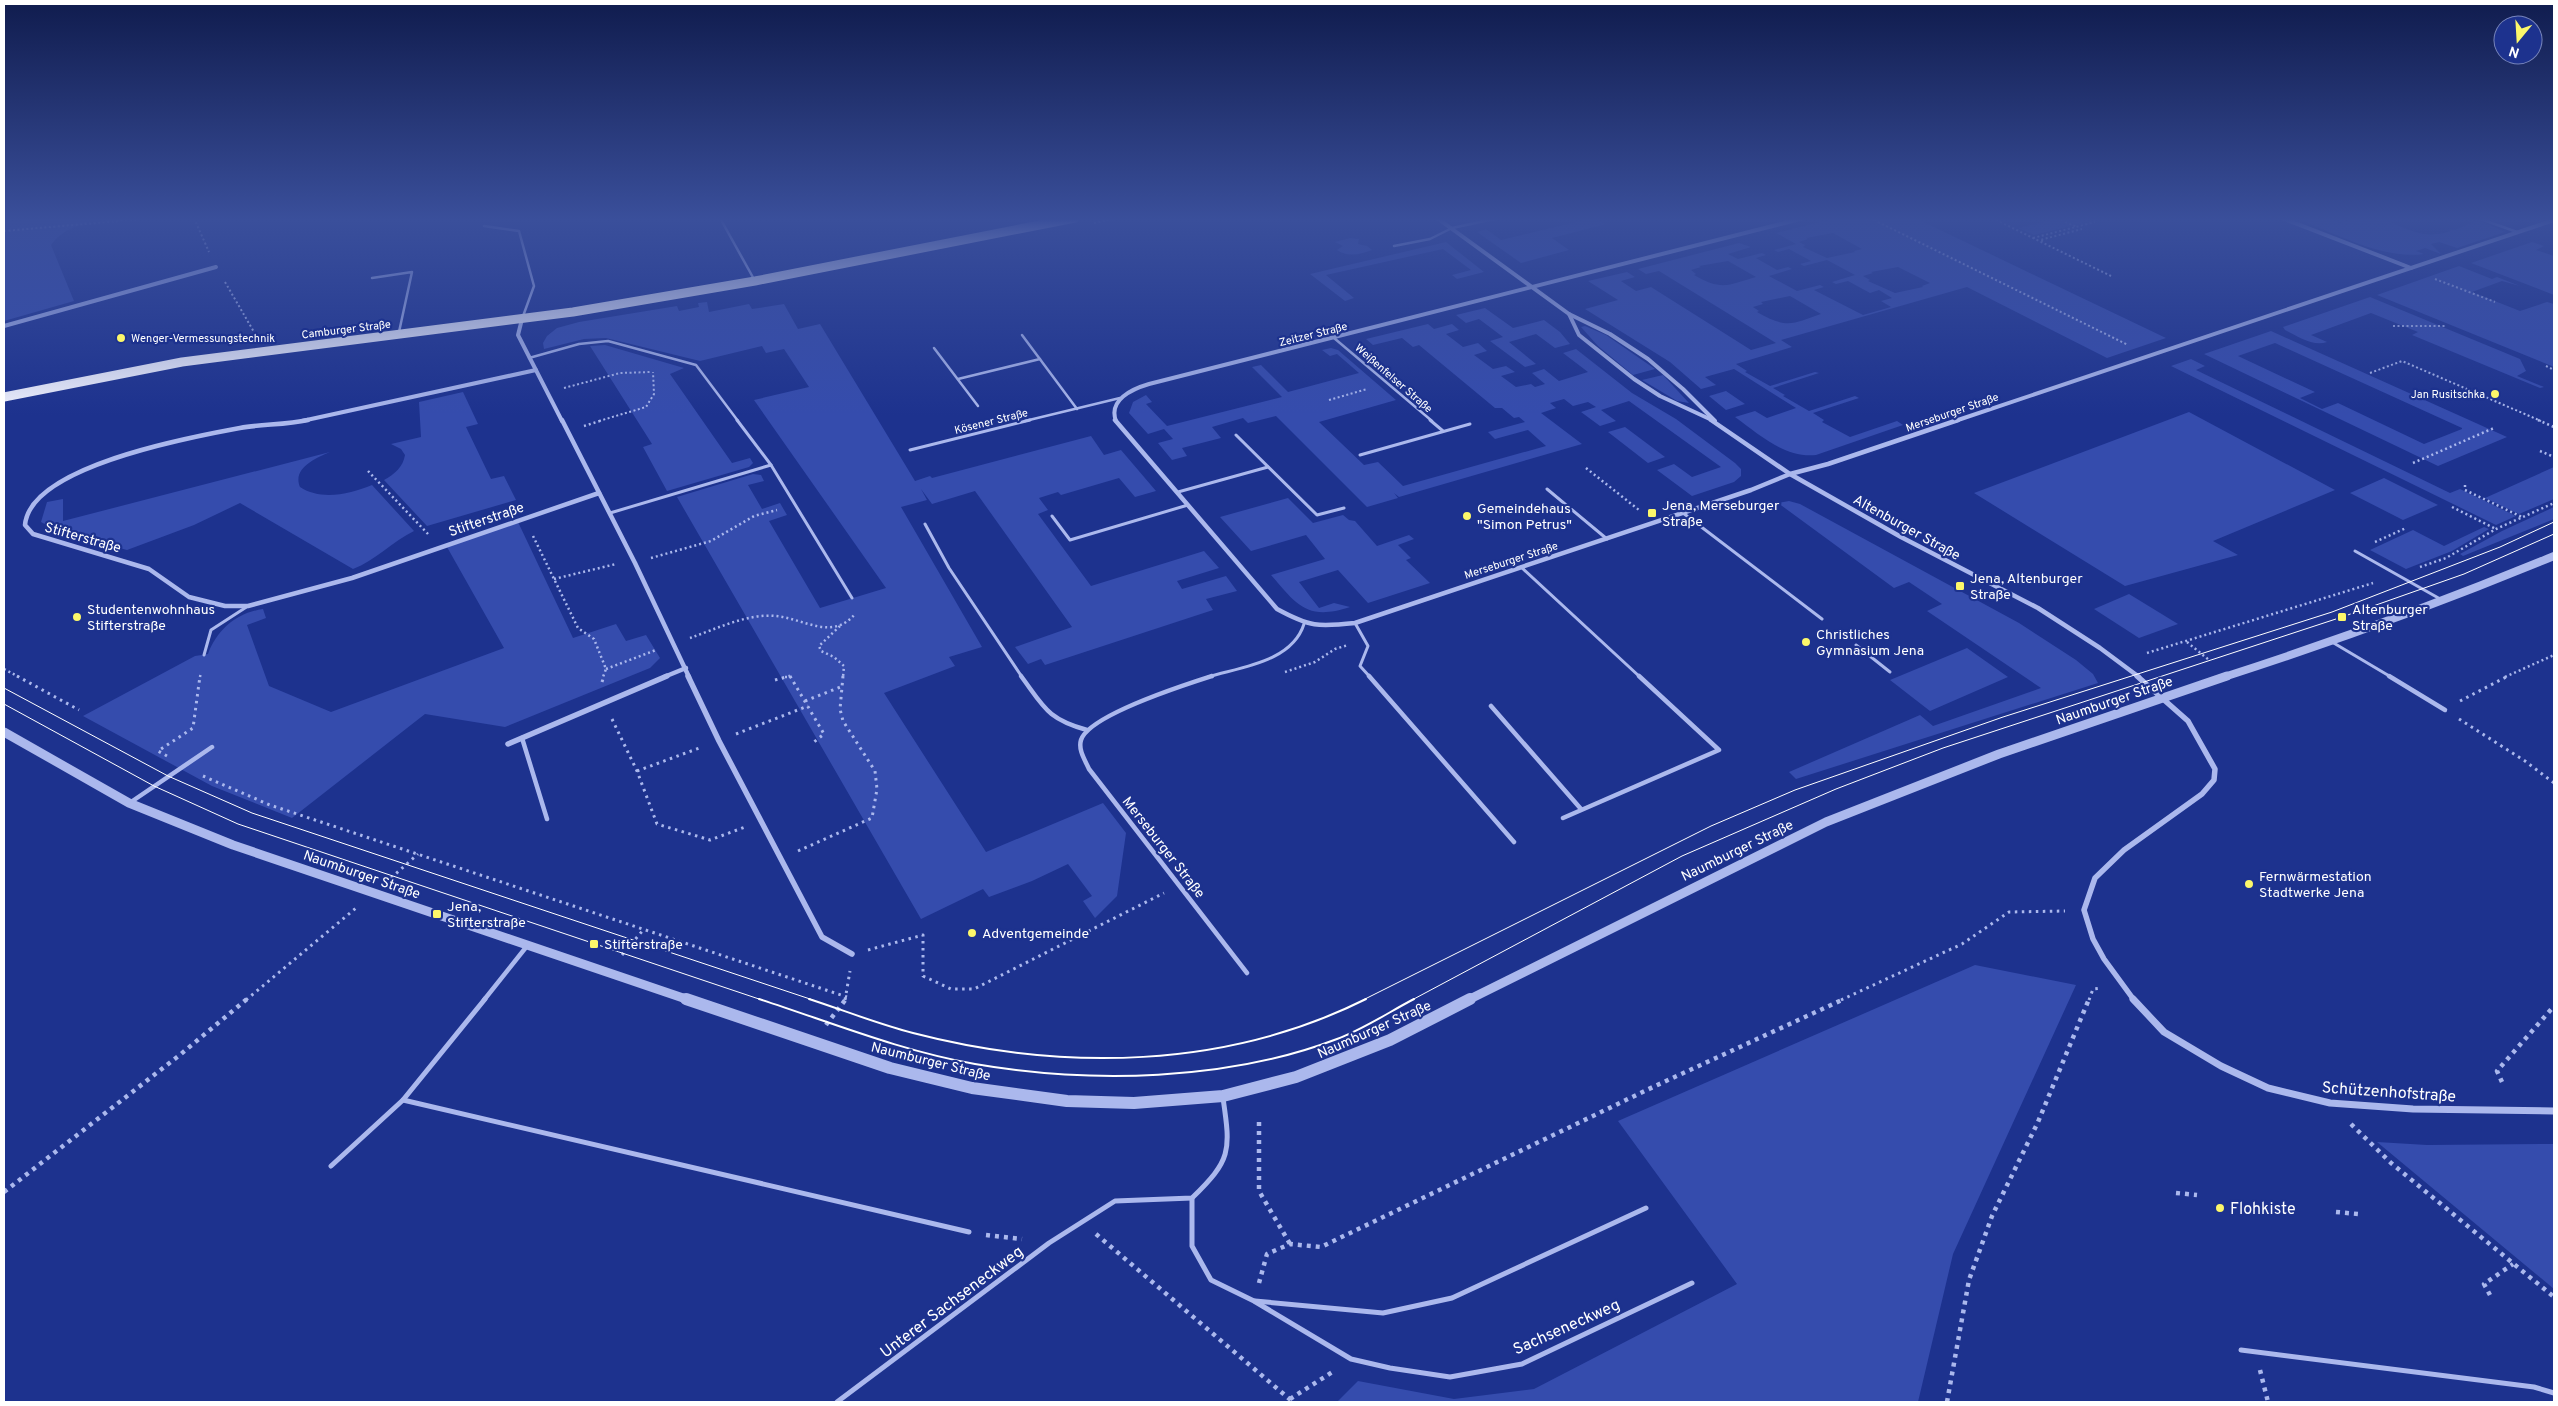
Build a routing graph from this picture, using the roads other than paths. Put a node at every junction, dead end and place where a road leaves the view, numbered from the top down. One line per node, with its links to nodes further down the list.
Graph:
1 (151, 284): 11 (street)
2 (410, 284): 12 (lane)
3 (533, 284): 10 (lane)
4 (739, 284): 10 (main road, Camburger Straße)
5 (1529, 284): 8 (street, Altenburger Straße)
6 (1542, 284): 8 (street, Zeitzer Straße)
7 (2365, 284): 32 (street, Merseburger Straße)
8 (1532, 286): 9 (street, Altenburger Straße); 14 (street, Zeitzer Straße)
9 (1569, 314): 24 (street, Altenburger Straße); 24 (street, Altenburger Straße)
10 (522, 320): 12 (main road, Camburger Straße); 16 (street)
11 (4, 326)
12 (398, 334): 20 (main road, Camburger Straße)
13 (1022, 335): 17 (lane)
14 (1334, 338): 21 (street, Zeitzer Straße); 26 (lane, Weißenfelser Straße)
15 (934, 348): 19 (lane, Kösener Straße)
16 (529, 358): 18 (street); 30 (lane)
17 (1040, 360): 19 (lane); 23 (lane)
18 (536, 370): 35 (street); 48 (street, Stifterstraße)
19 (958, 379): 22 (lane, Kösener Straße)
20 (4, 397)
21 (1120, 398): 23 (lane, Kösener Straße); 34 (street)
22 (978, 406)
23 (1077, 409): 28 (lane, Kösener Straße)
24 (1717, 423): 32 (street, Altenburger Straße)
25 (1470, 424): 26 (lane, Weißenfelser Straße)
26 (1442, 431): 29 (lane, Weißenfelser Straße)
27 (1236, 435): 31 (lane)
28 (910, 450)
29 (1360, 455)
30 (770, 465): 38 (lane); 46 (lane)
31 (1268, 466): 34 (lane); 37 (lane)
32 (1790, 474): 39 (street, Merseburger Straße); 57 (street, Altenburger Straße)
33 (1547, 489): 42 (lane)
34 (1178, 492): 36 (street)
35 (600, 493): 38 (street); 48 (street, Stifterstraße)
36 (1188, 505): 40 (lane); 51 (street)
37 (1344, 508)
38 (610, 513): 55 (street)
39 (1683, 513): 42 (street, Merseburger Straße); 49 (lane)
40 (1052, 516)
41 (925, 524): 60 (lane)
42 (1607, 538): 45 (street, Merseburger Straße)
43 (2355, 551): 47 (lane)
44 (2554, 556): 47 (street, Naumburger Straße)
45 (1521, 567): 50 (street, Merseburger Straße); 66 (lane)
46 (852, 598)
47 (2444, 601): 52 (street, Naumburger Straße)
48 (248, 606): 54 (lane)
49 (1822, 619)
50 (1355, 623): 51 (street, Merseburger Straße); 69 (lane)
51 (1304, 624): 60 (lane)
52 (2332, 642): 57 (street, Naumburger Straße); 59 (lane)
53 (1856, 645): 56 (lane)
54 (204, 655)
55 (686, 668): 62 (street); 71 (street)
56 (1890, 672)
57 (2163, 697): 73 (street, Naumburger Straße); 75 (street, Schützenhofstraße)
58 (1491, 706): 66 (lane)
59 (2445, 710)
60 (1087, 730): 72 (lane, Merseburger Straße)
61 (4, 732): 65 (street, Naumburger Straße)
62 (522, 738): 63 (street); 68 (lane)
63 (508, 744)
64 (212, 747): 65 (lane)
65 (129, 803): 70 (street, Naumburger Straße)
66 (1581, 809): 67 (lane)
67 (1563, 818)
68 (547, 819)
69 (1514, 842)
70 (528, 945): 73 (street, Naumburger Straße); 74 (lane)
71 (852, 954)
72 (1247, 973)
73 (1223, 1096): 77 (lane)
74 (403, 1100): 76 (lane); 79 (lane)
75 (2554, 1111)
76 (332, 1166)
77 (1192, 1198): 81 (lane, Sachseneckweg); 84 (lane, Unterer Sachseneckweg)
78 (1646, 1208): 81 (lane, Sachseneckweg)
79 (969, 1232)
80 (1692, 1284): 81 (lane, Sachseneckweg)
81 (1254, 1301)
82 (2241, 1350): 83 (lane)
83 (2554, 1394)
84 (837, 1402)

